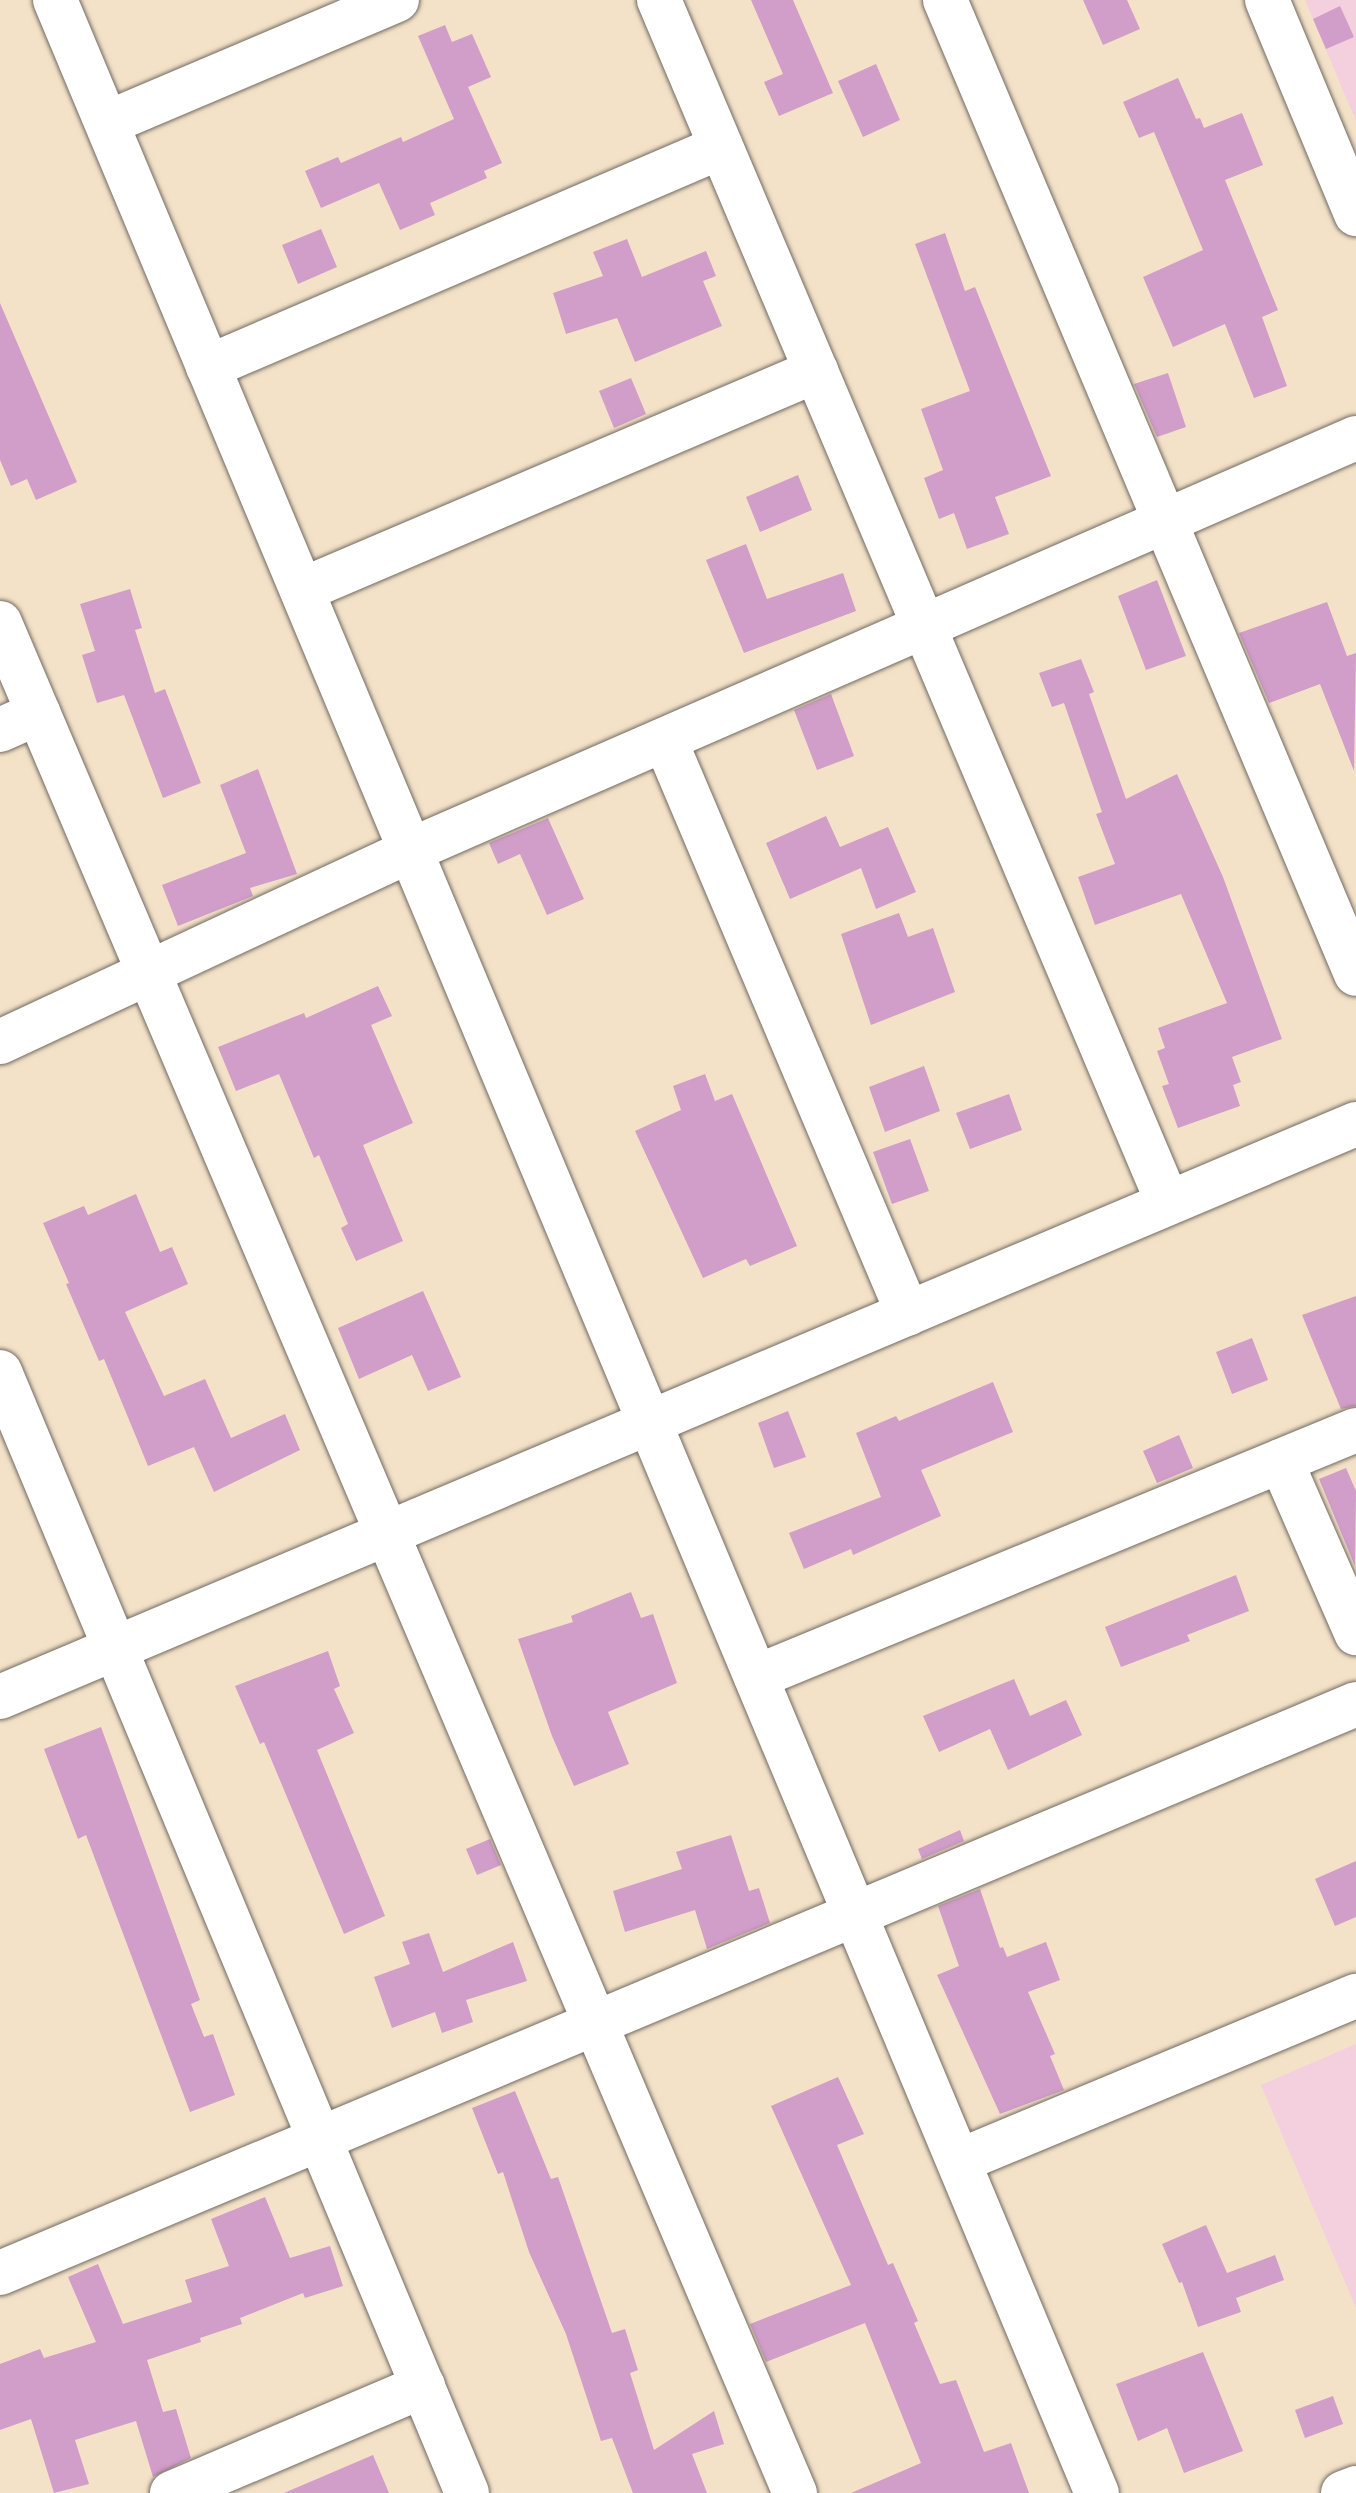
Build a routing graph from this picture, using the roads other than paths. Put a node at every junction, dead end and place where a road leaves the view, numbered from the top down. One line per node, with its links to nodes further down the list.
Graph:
1 (55, 0): 6 (street)
2 (397, 0): 6 (street)
3 (659, 0): 7 (street)
4 (945, 0): 12 (street)
5 (1267, 0): 8 (street)
6 (107, 123): 9 (street)
7 (721, 147): 9 (street); 10 (street)
8 (1356, 214)
9 (208, 367): 13 (street)
10 (816, 371): 13 (street); 15 (street)
11 (1356, 438): 12 (street)
12 (1165, 523): 15 (street); 20 (street)
13 (302, 590): 18 (street)
14 (0, 623): 16 (street)
15 (925, 628): 17 (street); 23 (street)
16 (19, 721): 19 (street)
17 (665, 740): 18 (street); 24 (street)
18 (411, 850): 19 (street); 26 (street)
19 (149, 973): 21 (street); 29 (street)
20 (1356, 974)
21 (0, 1042)
22 (1356, 1124): 23 (street)
23 (1168, 1203): 24 (street)
24 (908, 1314): 26 (street)
25 (0, 1372): 31 (street)
26 (650, 1423): 29 (street); 32 (street)
27 (1356, 1430): 28 (street)
28 (1281, 1461): 30 (street); 32 (street)
29 (387, 1534): 31 (street); 37 (street)
30 (1356, 1633)
31 (115, 1649): 33 (street); 38 (street)
32 (756, 1677): 35 (street)
33 (0, 1697)
34 (1356, 1704): 35 (street)
35 (855, 1914): 37 (street); 39 (street)
36 (1356, 1996): 39 (street)
37 (595, 2023): 38 (street); 45 (street)
38 (319, 2139): 40 (street); 41 (street)
39 (959, 2161): 46 (street)
40 (0, 2273)
41 (423, 2386): 43 (street); 44 (street)
42 (1356, 2488): 47 (street)
43 (186, 2490)
44 (467, 2493)
45 (795, 2493)
46 (1097, 2493)
47 (1343, 2493)

